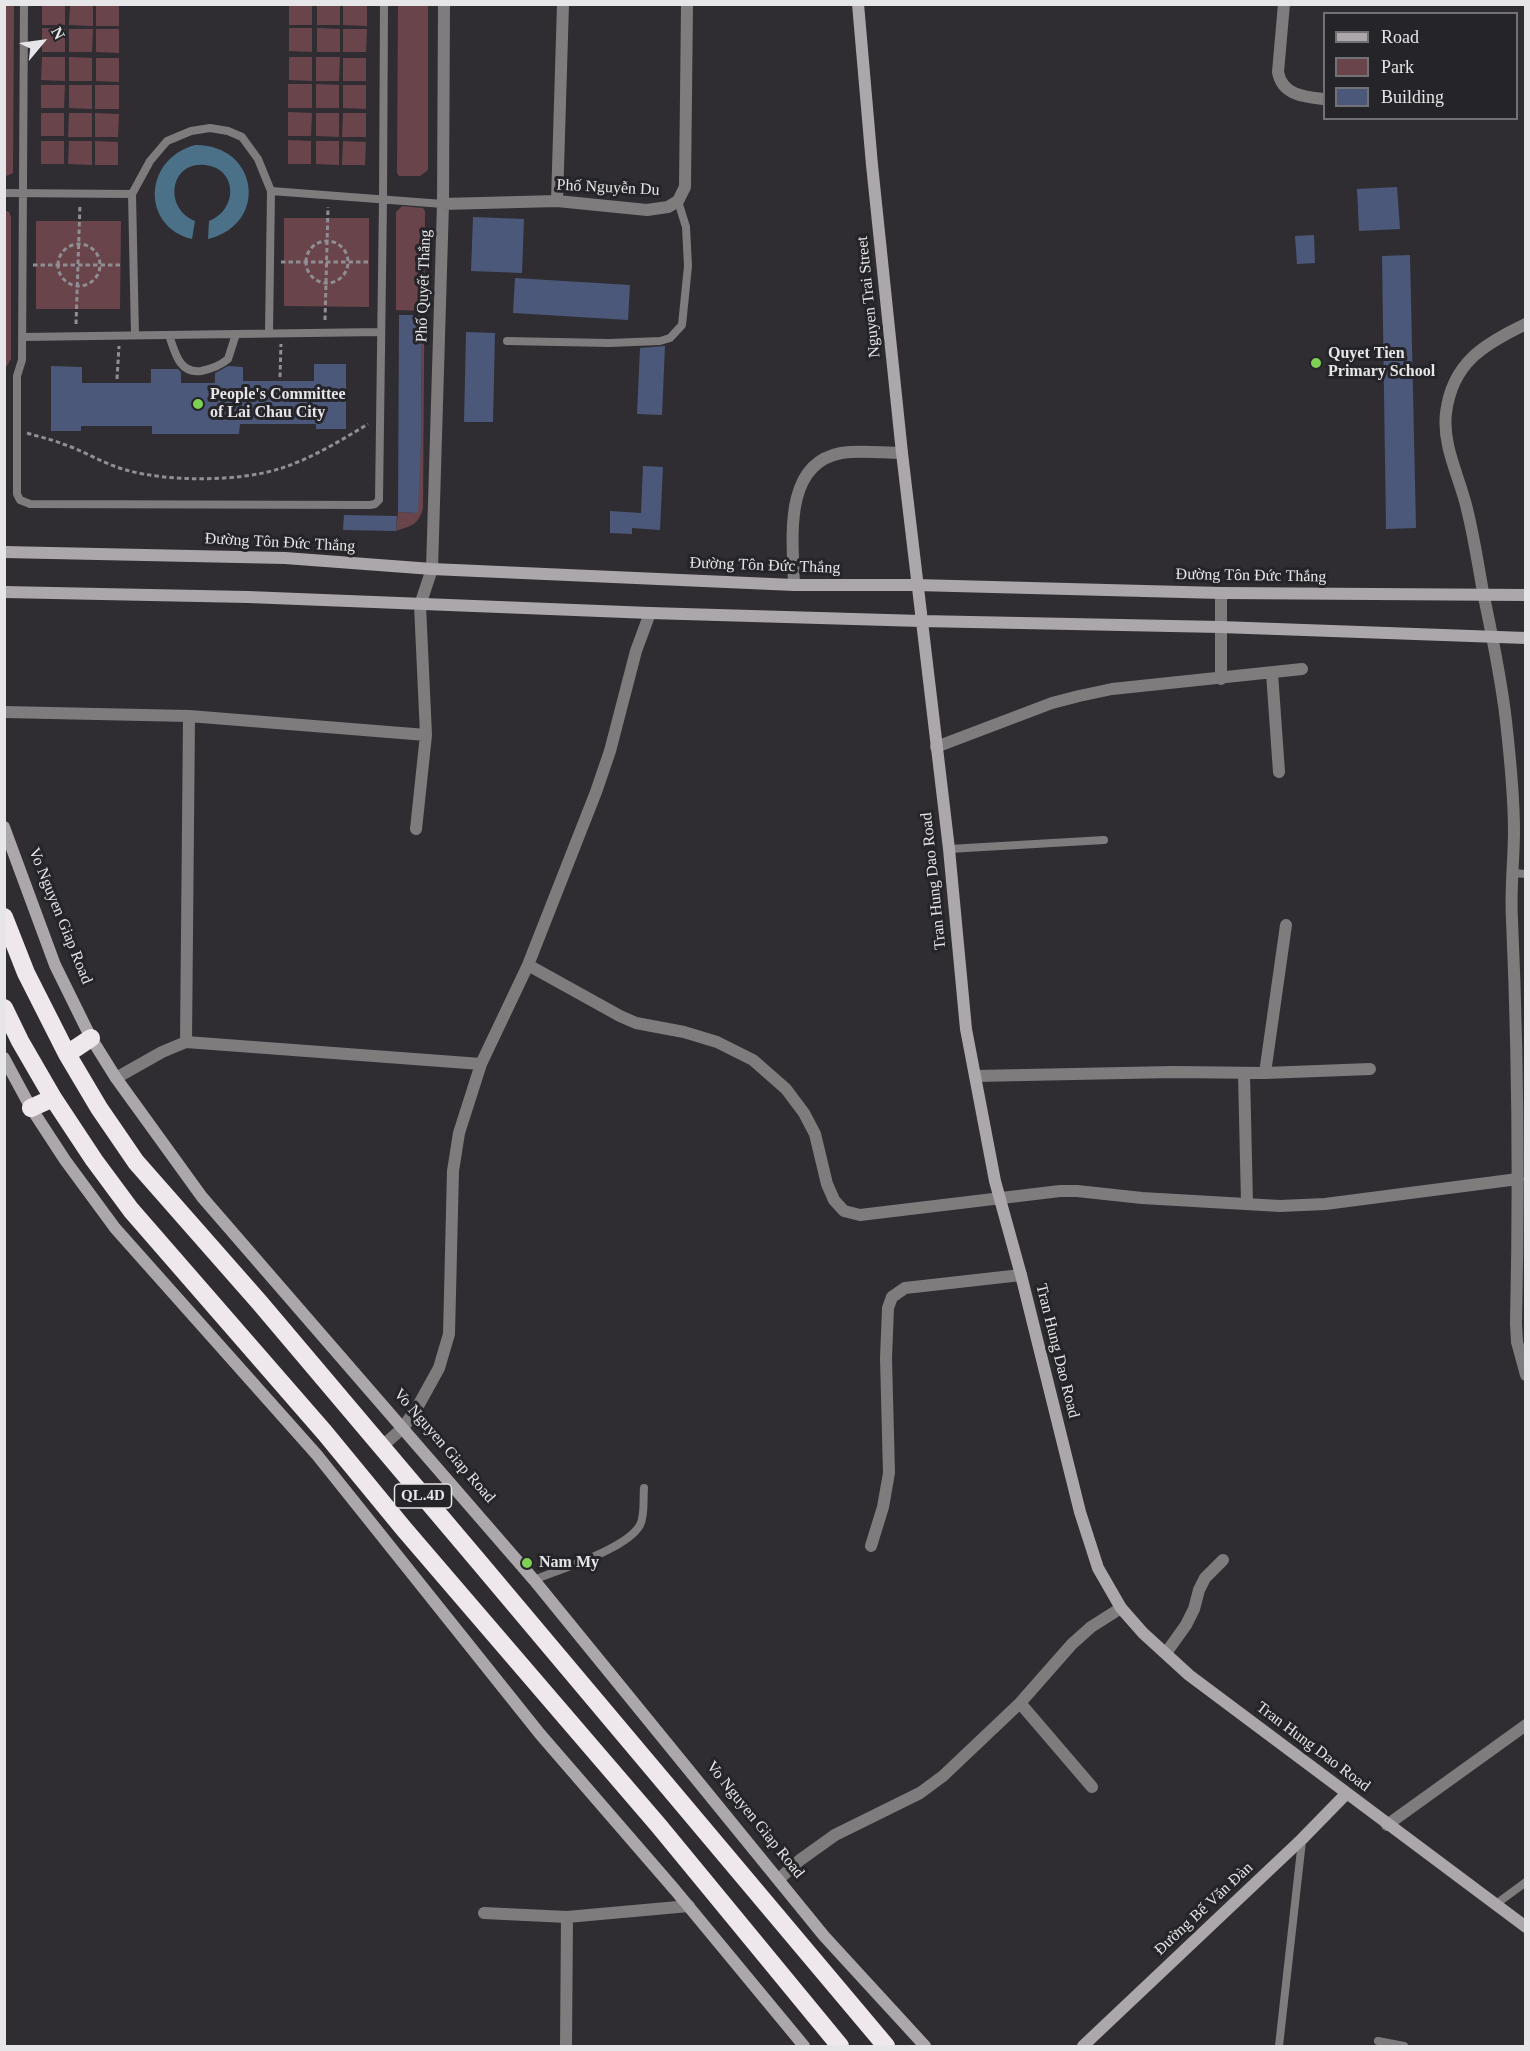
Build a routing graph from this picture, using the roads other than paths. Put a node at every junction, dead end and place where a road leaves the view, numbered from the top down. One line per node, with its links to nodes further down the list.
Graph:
1 (24, 4): 11 (lane)
2 (384, 4): 13 (lane)
3 (444, 4): 16 (street, Phố Quyết Thắng)
4 (563, 4): 14 (street)
5 (687, 4): 15 (street, Phố Nguyễn Du)
6 (858, 4): 25 (street, Nguyen Trai Street)
7 (1284, 4): 8 (street)
8 (1323, 99)
9 (271, 191): 12 (lane); 13 (lane); 19 (lane)
10 (4, 193): 11 (lane)
11 (22, 193): 12 (lane); 23 (lane)
12 (132, 194): 21 (lane)
13 (383, 200): 16 (lane); 18 (lane)
14 (557, 201): 15 (street, Phố Nguyễn Du); 16 (street, Phố Nguyễn Du)
15 (678, 201): 24 (lane)
16 (443, 204): 27 (street, Phố Quyết Thắng)
17 (1526, 324): 32 (street)
18 (380, 332): 19 (lane); 23 (lane)
19 (269, 333): 20 (lane)
20 (236, 334): 22 (lane); 22 (lane)
21 (135, 335): 22 (lane); 23 (lane)
22 (169, 335)
23 (22, 337)
24 (507, 341)
25 (902, 453): 28 (street); 29 (street, Nguyen Trai Street)
26 (4, 552): 27 (street, Đường Tôn Đức Thắng)
27 (432, 569): 28 (street, Đường Tôn Đức Thắng); 34 (street, Phố Quyết Thắng)
28 (794, 585): 29 (street, Đường Tôn Đức Thắng)
29 (916, 585): 31 (street, Đường Tôn Đức Thắng); 36 (street, Tran Hung Dao Road)
30 (4, 592): 34 (street)
31 (1221, 593): 32 (street, Đường Tôn Đức Thắng); 37 (street)
32 (1483, 593): 33 (street, Đường Tôn Đức Thắng); 38 (street)
33 (1526, 595)
34 (420, 605): 35 (street); 45 (street)
35 (650, 613): 36 (street); 55 (street)
36 (921, 621): 37 (street); 46 (street, Tran Hung Dao Road)
37 (1221, 627): 38 (street); 42 (street)
38 (1493, 636): 39 (street); 52 (street)
39 (1526, 638)
40 (1302, 669): 41 (street)
41 (1272, 673): 42 (street); 47 (street)
42 (1221, 679): 46 (street)
43 (4, 712): 44 (street)
44 (189, 716): 45 (street); 58 (street)
45 (426, 735): 49 (street)
46 (936, 747): 51 (street, Tran Hung Dao Road)
47 (1279, 772)
48 (4, 827): 57 (street, Vo Nguyen Giap Road)
49 (417, 829)
50 (1104, 840): 51 (lane)
51 (949, 849): 65 (street, Tran Hung Dao Road)
52 (1519, 873): 69 (street)
53 (4, 917): 59 (highway, QL.4D)
54 (1286, 925): 64 (street)
55 (528, 965): 61 (street); 70 (street)
56 (4, 1008): 67 (highway, QL.4D)
57 (92, 1038): 59 (highway); 66 (street, Vo Nguyen Giap Road)
58 (186, 1042): 61 (street); 66 (street)
59 (67, 1054): 75 (highway, QL.4D)
60 (4, 1058): 68 (street)
61 (481, 1064): 74 (street)
62 (1370, 1069): 64 (street)
63 (1244, 1073): 64 (street); 65 (street); 71 (street)
64 (1265, 1073)
65 (975, 1076): 70 (street, Tran Hung Dao Road)
66 (116, 1078): 74 (street, Vo Nguyen Giap Road)
67 (53, 1098): 68 (highway); 98 (highway, QL.4D)
68 (31, 1108): 91 (street)
69 (1518, 1179): 71 (street); 73 (street)
70 (1000, 1198): 71 (street); 72 (street, Tran Hung Dao Road)
71 (1247, 1203)
72 (1021, 1275): 77 (street); 80 (street, Tran Hung Dao Road)
73 (1526, 1375)
74 (403, 1428): 75 (street); 79 (street, Vo Nguyen Giap Road)
75 (381, 1447): 99 (highway, QL.4D)
76 (644, 1488): 79 (lane)
77 (871, 1546)
78 (1223, 1560): 81 (street)
79 (534, 1580): 88 (street, Vo Nguyen Giap Road)
80 (1121, 1608): 81 (street, Tran Hung Dao Road); 82 (street)
81 (1166, 1653): 85 (street, Tran Hung Dao Road)
82 (1020, 1703): 84 (street); 88 (street)
83 (1526, 1725): 86 (street)
84 (1092, 1787)
85 (1346, 1794): 86 (street, Tran Hung Dao Road); 87 (street, Đường Bế Văn Đàn)
86 (1387, 1825): 90 (street, Tran Hung Dao Road)
87 (1302, 1839): 101 (street, Đường Bế Văn Đàn); 102 (lane)
88 (779, 1880): 100 (street, Vo Nguyen Giap Road)
89 (1526, 1882): 90 (lane)
90 (1496, 1904): 94 (street, Tran Hung Dao Road)
91 (689, 1906): 93 (street); 97 (street)
92 (484, 1913): 93 (street)
93 (567, 1917): 96 (street)
94 (1526, 1927)
95 (1378, 2041): 103 (lane)
96 (566, 2046)
97 (804, 2046)
98 (840, 2046)
99 (886, 2046)
100 (925, 2046)
101 (1083, 2046)
102 (1279, 2046)
103 (1404, 2046)

